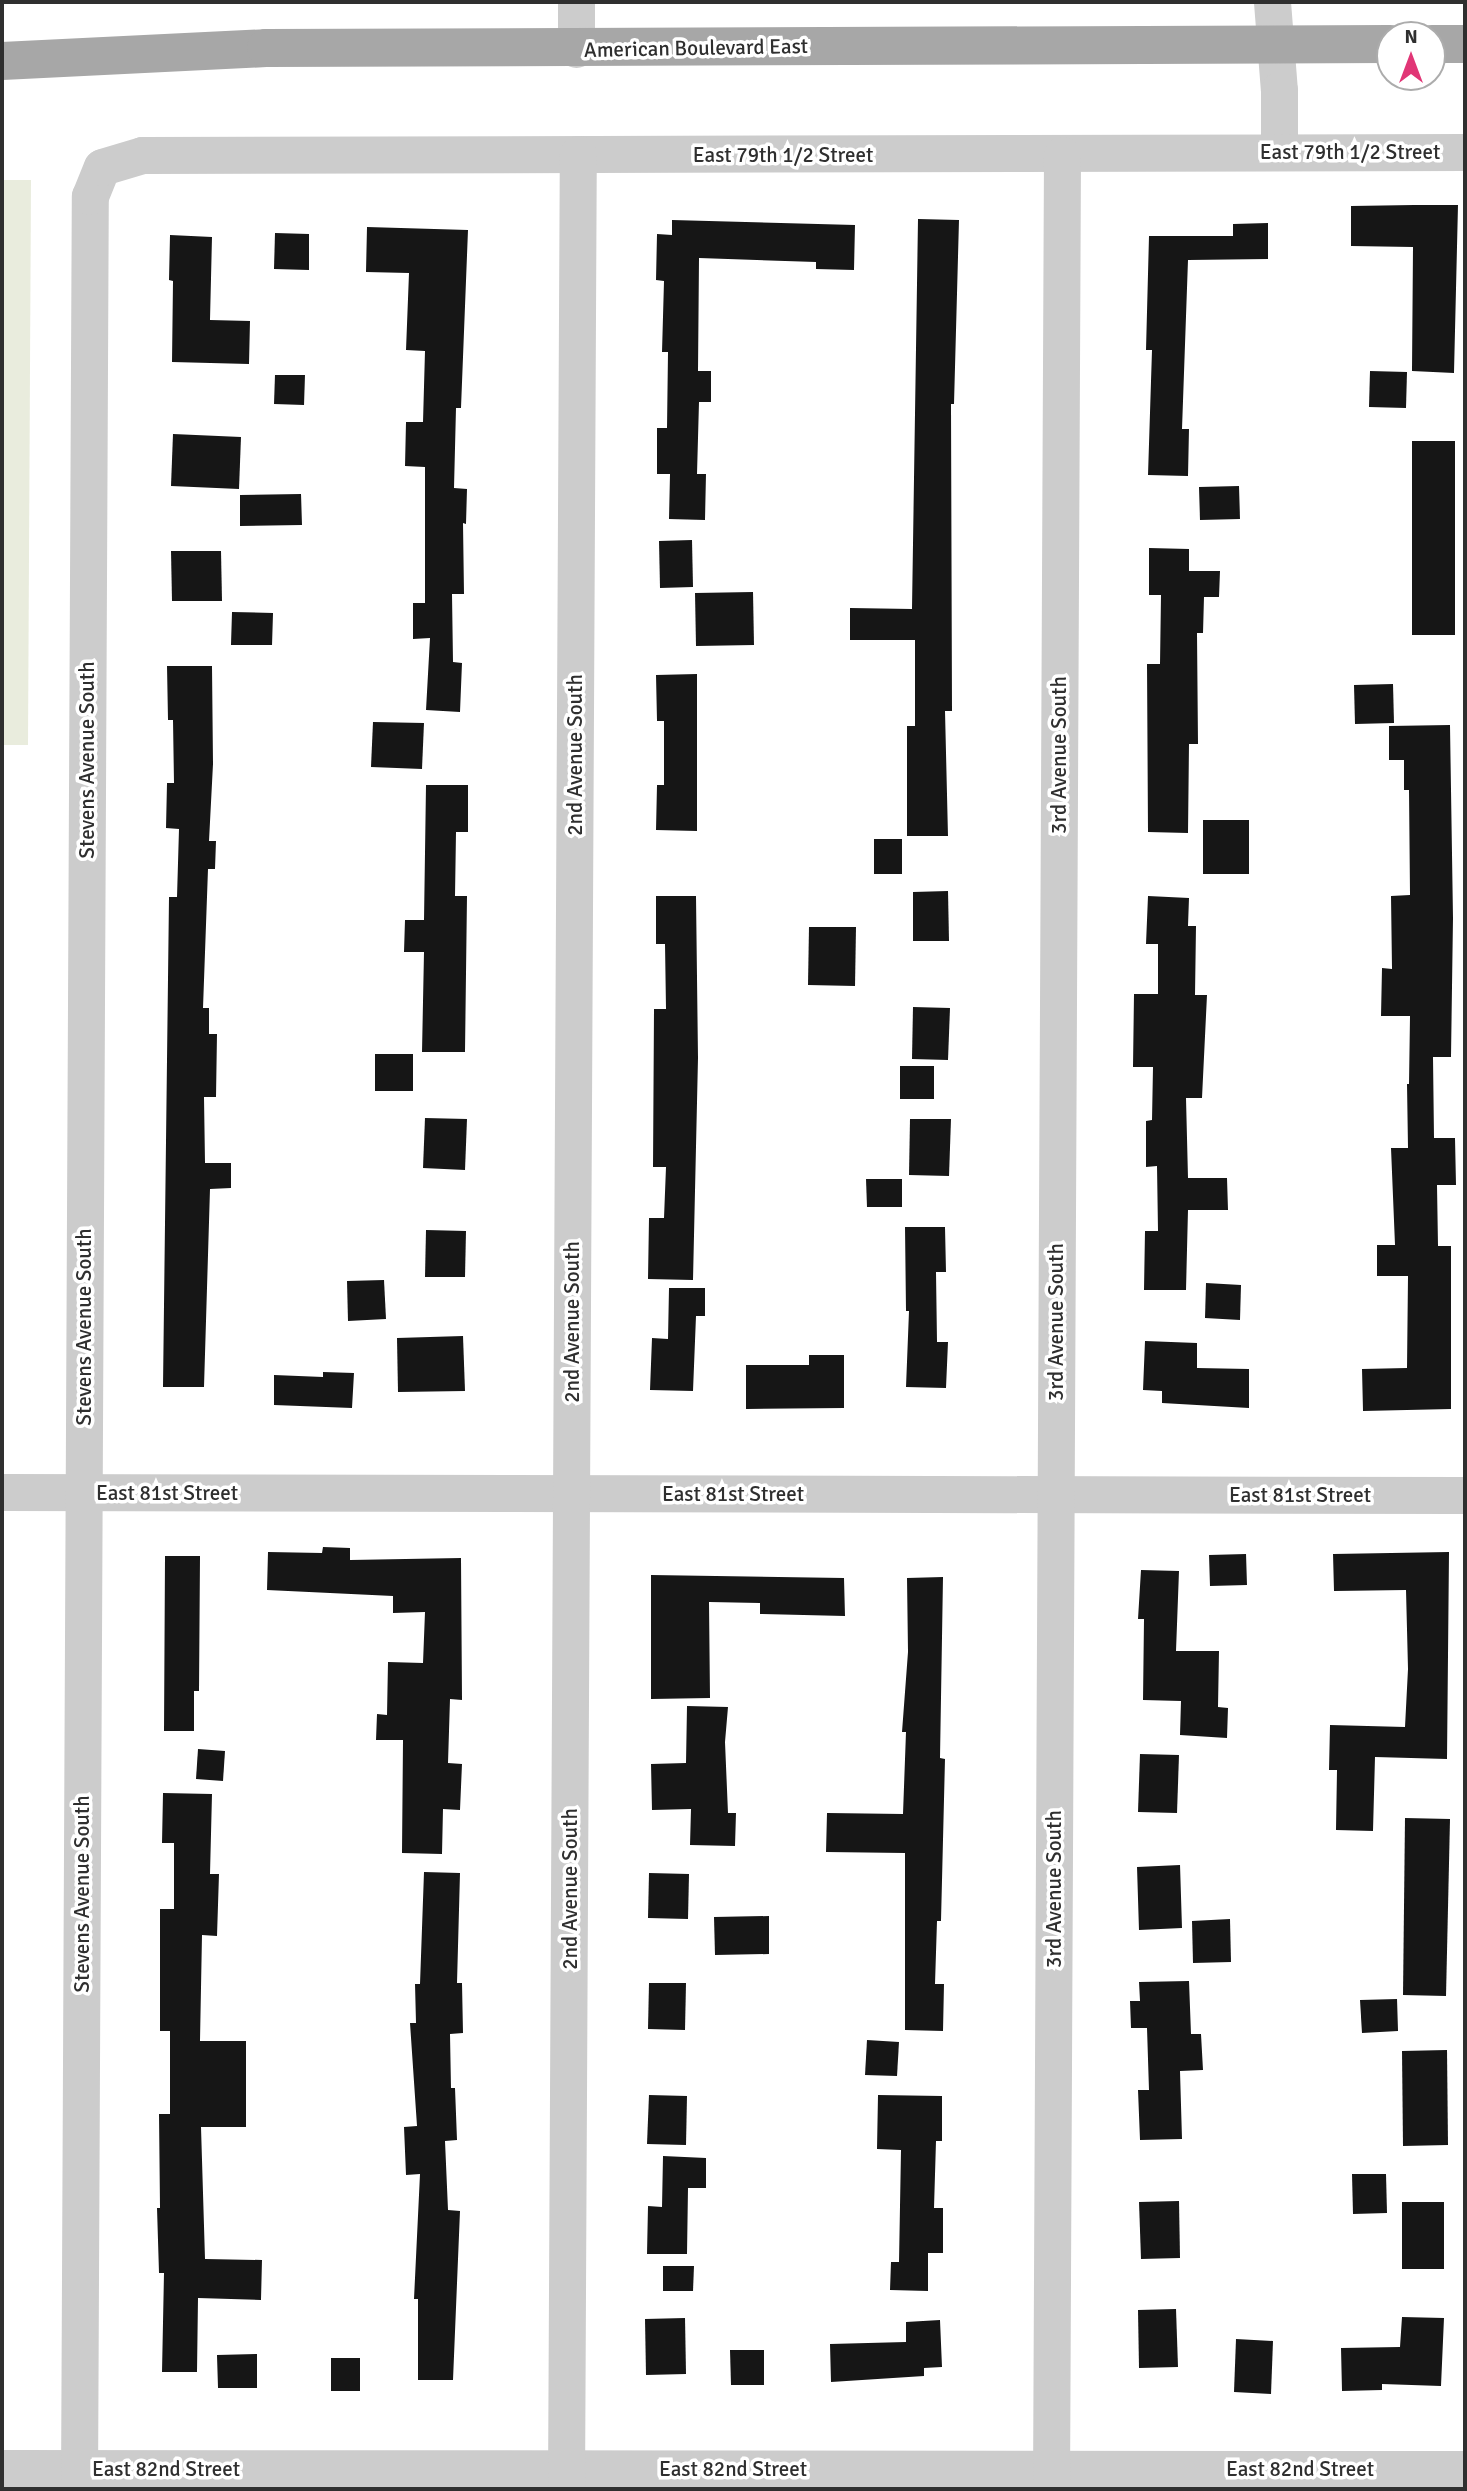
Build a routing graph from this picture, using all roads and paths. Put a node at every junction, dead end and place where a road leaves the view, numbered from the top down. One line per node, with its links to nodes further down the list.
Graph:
1 (576, 2): 7 (street)
2 (1272, 2): 6 (street)
3 (1376, 44): 6 (main road, American Boulevard East)
4 (1446, 44): 5 (main road)
5 (1465, 44)
6 (1276, 45): 7 (main road, American Boulevard East); 9 (street)
7 (576, 49): 8 (main road, American Boulevard East)
8 (2, 61)
9 (1279, 152): 10 (street, East 79th 1/2 Street); 12 (street, East 79th 1/2 Street)
10 (1465, 152)
11 (578, 154): 12 (street, East 79th 1/2 Street); 13 (street, East 79th 1/2 Street); 16 (street, 2nd Avenue South)
12 (1062, 155): 17 (street, 3rd Avenue South)
13 (102, 167): 15 (street, Stevens Avenue South)
14 (2, 1492): 15 (street, East 81st Street)
15 (83, 1492): 16 (street, East 81st Street); 21 (street, Stevens Avenue South)
16 (572, 1493): 17 (street, East 81st Street); 22 (street, 2nd Avenue South)
17 (1056, 1494): 18 (street, East 81st Street); 23 (street, 3rd Avenue South)
18 (1465, 1495)
19 (2, 2468): 21 (street, East 82nd Street)
20 (1465, 2469): 23 (street, East 82nd Street)
21 (79, 2479): 22 (street, East 82nd Street)
22 (566, 2479): 23 (street, East 82nd Street)
23 (1051, 2479)

